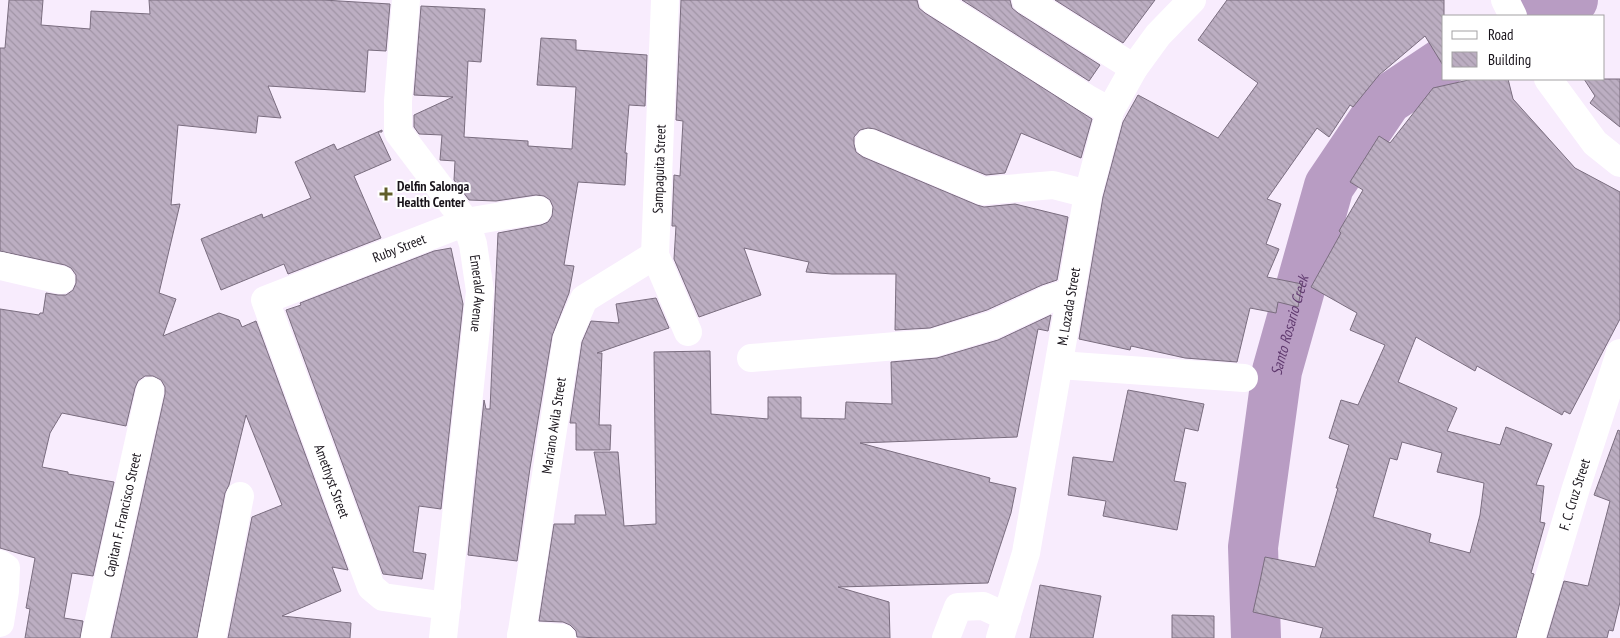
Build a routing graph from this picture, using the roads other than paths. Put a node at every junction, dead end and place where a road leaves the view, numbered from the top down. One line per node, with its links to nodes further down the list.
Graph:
1 (406, 0): 13 (street, Emerald Avenue)
2 (665, 0): 14 (street, Sampaguita Street)
3 (933, 0): 8 (street)
4 (1026, 0): 6 (street)
5 (1192, 0): 6 (street, M. Lozada Street)
6 (1134, 68): 8 (street, M. Lozada Street)
7 (1549, 80): 10 (street)
8 (1110, 111): 11 (street, M. Lozada Street)
9 (869, 143): 11 (street)
10 (1620, 163)
11 (1088, 194): 17 (street, M. Lozada Street)
12 (538, 210): 13 (street, Ruby Street)
13 (466, 222): 18 (street, Ruby Street); 27 (street, Emerald Avenue)
14 (656, 255): 19 (street, Sampaguita Street); 30 (street, Mariano Avila Street)
15 (0, 266): 16 (street)
16 (61, 280)
17 (1070, 292): 21 (street); 22 (street, M. Lozada Street)
18 (265, 300): 27 (street, Amethyst Street)
19 (688, 332)
20 (1620, 353): 36 (street, F. C. Cruz Street)
21 (751, 358)
22 (1059, 365): 23 (street); 29 (street, M. Lozada Street)
23 (1244, 378)
24 (150, 391): 31 (street, Capitan F. Francisco Street)
25 (240, 496): 32 (street)
26 (0, 564): 28 (street)
27 (447, 606): 33 (street, Emerald Avenue)
28 (0, 623)
29 (1004, 627): 35 (street)
30 (521, 636): 34 (street)
31 (95, 638)
32 (212, 638)
33 (443, 638)
34 (562, 638)
35 (946, 638)
36 (1531, 638)

